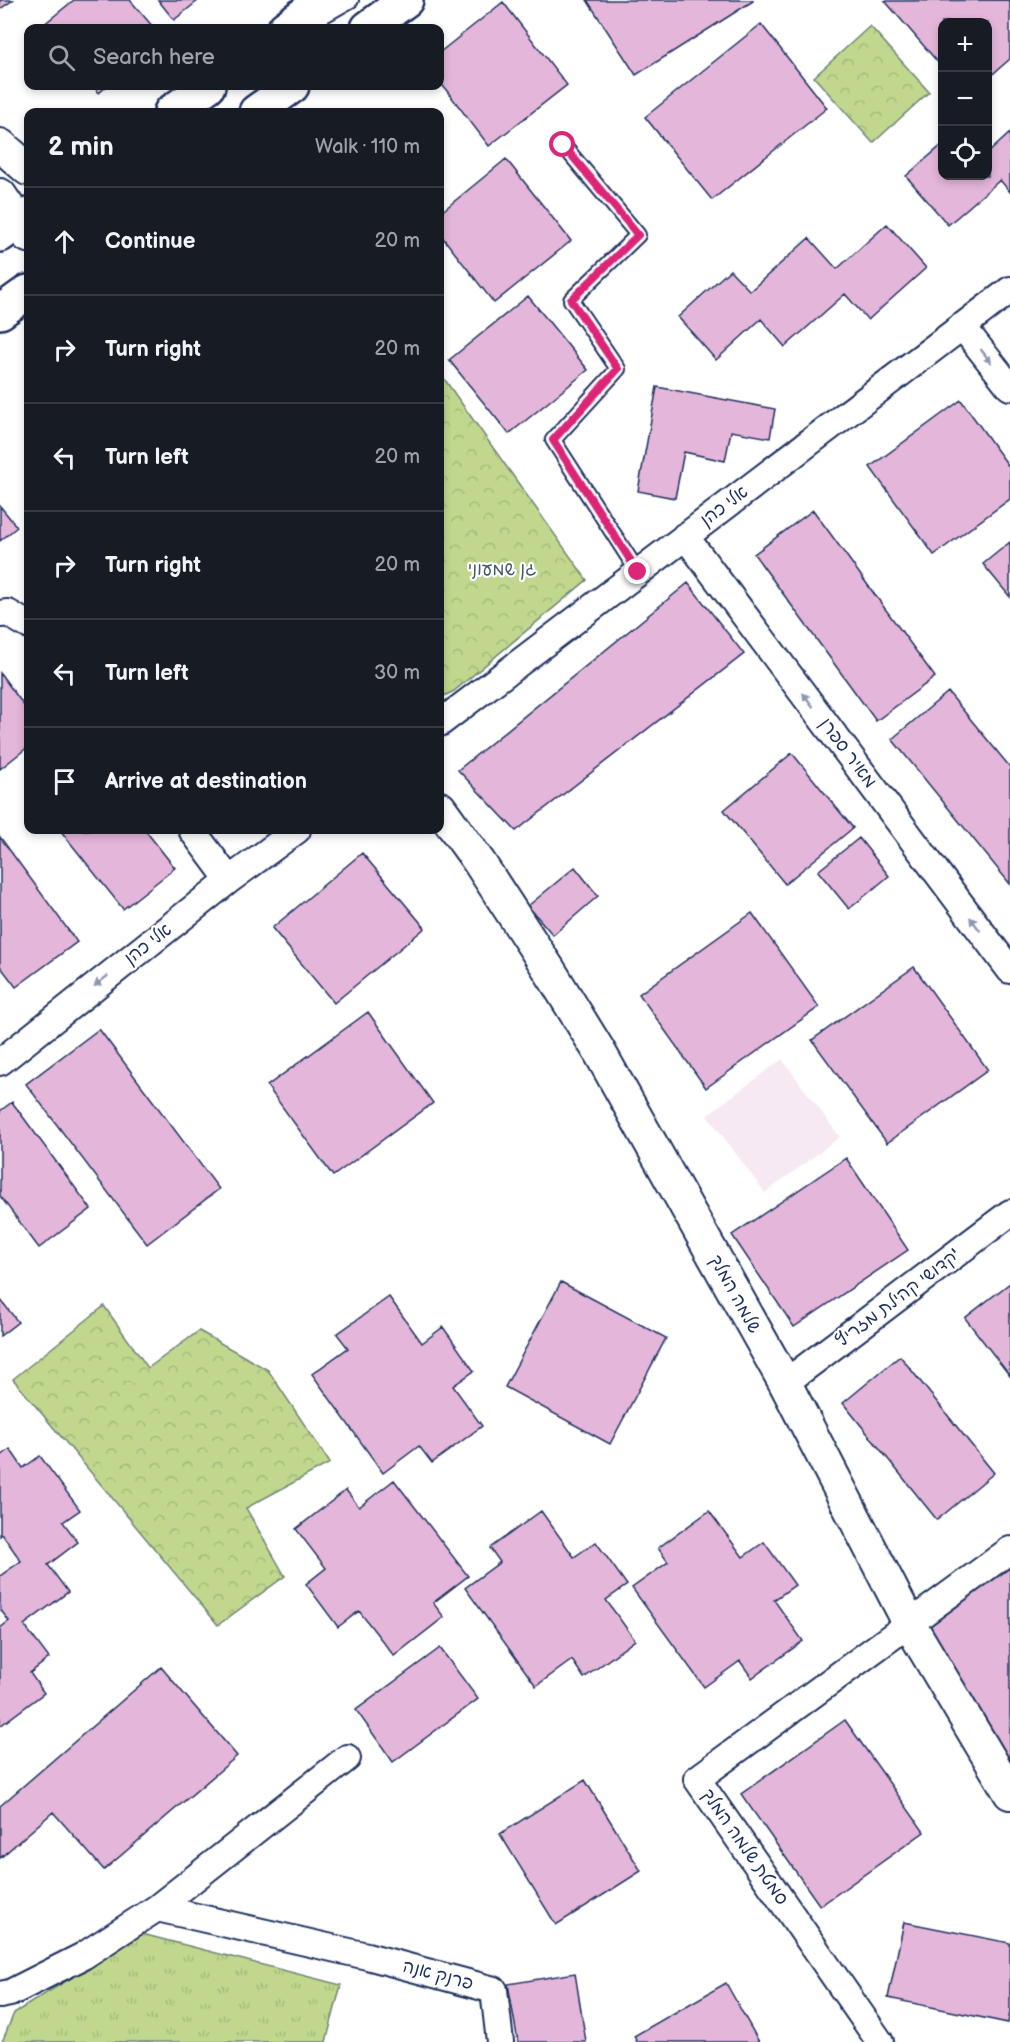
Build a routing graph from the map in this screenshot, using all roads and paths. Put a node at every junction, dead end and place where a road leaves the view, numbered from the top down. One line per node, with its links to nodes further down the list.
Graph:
1 (323, 0): 4 (main road)
2 (351, 0): 5 (lane)
3 (406, 0): 6 (main road)
4 (290, 24)
5 (307, 24)
6 (373, 24)
7 (202, 90): 9 (main road)
8 (286, 90): 10 (main road)
9 (177, 108)
10 (261, 108)
11 (0, 145): 13 (street)
12 (563, 145): 22 (lane)
13 (24, 166)
14 (0, 195): 15 (street)
15 (19, 227)
16 (1010, 290): 19 (street, אלי כהן)
17 (24, 295): 18 (main road)
18 (0, 312)
19 (962, 326): 20 (street, one-way to 20); 21 (street, אלי כהן)
20 (1010, 387)
21 (685, 536): 22 (street, אלי כהן); 30 (street, מאיר ספרן, one-way to 21)
22 (638, 572): 25 (street, אלי כהן)
23 (0, 614): 24 (street)
24 (24, 623)
25 (444, 720)
26 (444, 814): 33 (street, שלמה המלך)
27 (195, 834): 29 (street)
28 (292, 834): 29 (street, אלי כהן)
29 (230, 880): 31 (street, אלי כהן, one-way to 31)
30 (1010, 970)
31 (0, 1062)
32 (1010, 1212): 33 (street, קדושי קהילת מזריץ')
33 (785, 1383): 35 (street, שלמה המלך)
34 (1010, 1550): 35 (street)
35 (910, 1625): 37 (street, שלמה המלך); 41 (street, סמטת שלמה המלך)
36 (347, 1758): 38 (street)
37 (1010, 1793)
38 (157, 1908): 39 (street); 40 (street, פרנק אנה)
39 (0, 1995)
40 (500, 2042)
41 (880, 2042)

